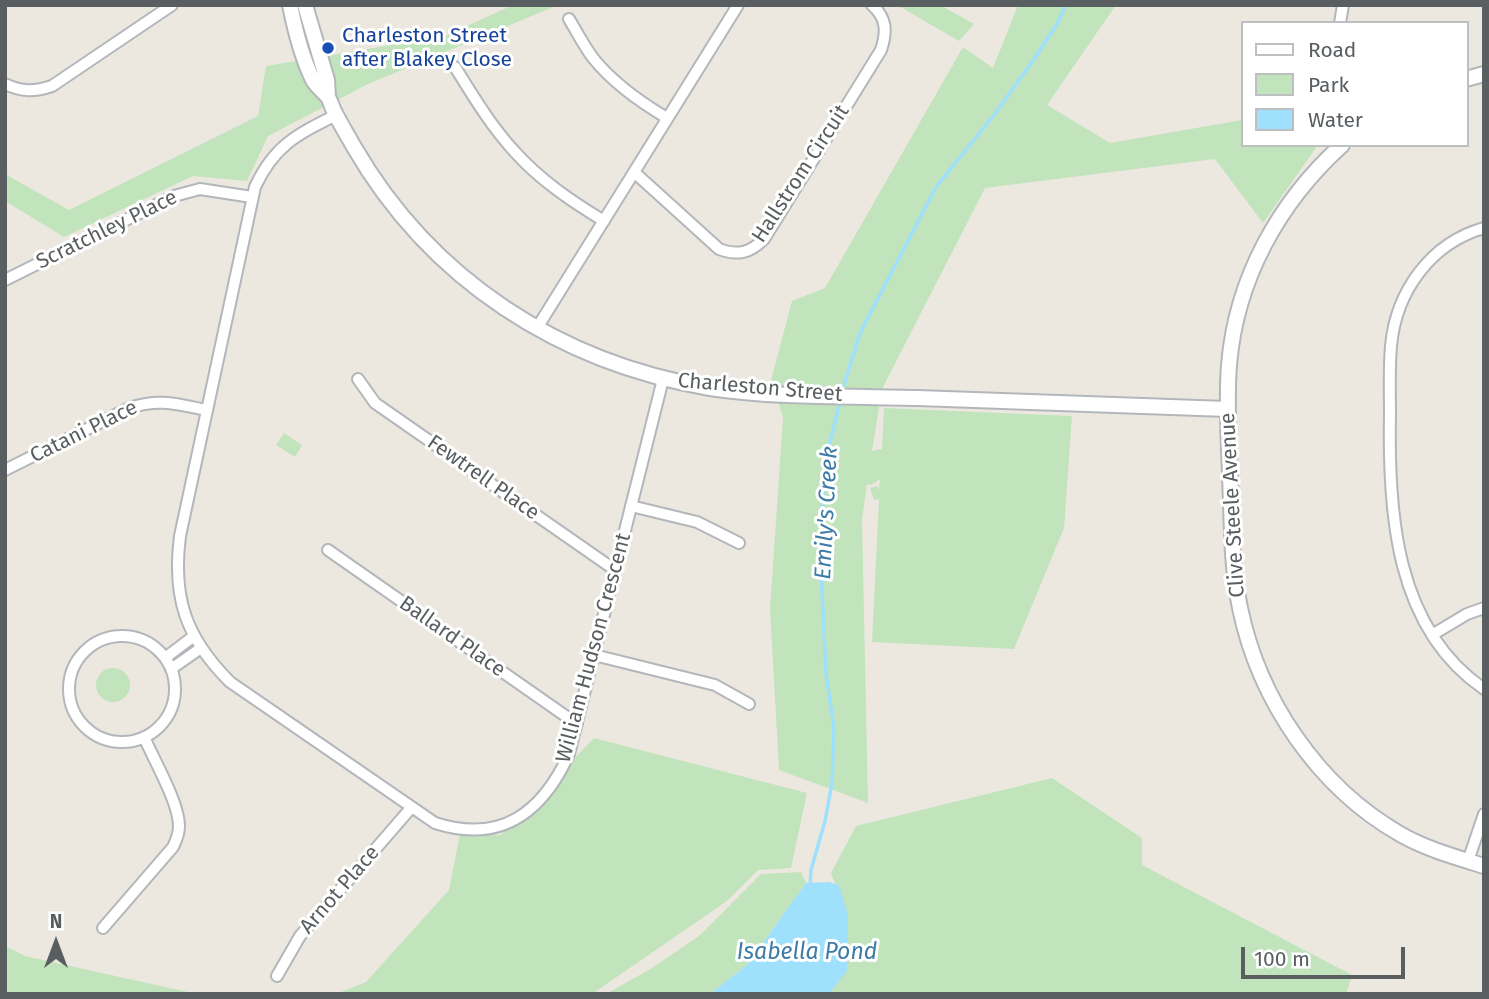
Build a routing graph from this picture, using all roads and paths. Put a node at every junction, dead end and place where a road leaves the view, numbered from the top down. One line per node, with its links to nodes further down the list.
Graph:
1 (172, 5): 8 (street)
2 (290, 5): 9 (street, Charleston Street)
3 (305, 5): 9 (street, Charleston Street)
4 (738, 5): 11 (street)
5 (872, 5): 13 (street, Hallstrom Circuit)
6 (569, 19): 11 (street)
7 (455, 67): 15 (street)
8 (5, 84)
9 (327, 97): 10 (street, Charleston Street)
10 (336, 115): 14 (street, William Hudson Crescent); 18 (street, Charleston Street)
11 (667, 118): 13 (street)
12 (1340, 147): 21 (street, Clive Steele Avenue)
13 (634, 172): 15 (street)
14 (252, 197): 17 (street, Scratchley Place); 22 (street, William Hudson Crescent)
15 (604, 221): 18 (street)
16 (1484, 228): 29 (street)
17 (5, 280)
18 (537, 328): 20 (street, Charleston Street)
19 (358, 379): 27 (street, Fewtrell Place)
20 (663, 379): 21 (street, Charleston Street); 24 (street, William Hudson Crescent)
21 (1227, 409): 41 (street, Clive Steele Avenue)
22 (206, 410): 23 (street, Catani Place); 30 (street, William Hudson Crescent)
23 (5, 470)
24 (631, 506): 25 (street); 27 (street, William Hudson Crescent)
25 (739, 543)
26 (328, 550): 37 (street, Ballard Place)
27 (615, 570): 32 (street, William Hudson Crescent)
28 (1484, 608): 29 (street)
29 (1432, 635): 35 (street)
30 (194, 636): 31 (street, William Hudson Crescent); 33 (street)
31 (201, 648): 34 (street); 39 (street, William Hudson Crescent)
32 (594, 655): 36 (street); 37 (street, William Hudson Crescent)
33 (164, 658): 34 (street); 38 (street)
34 (171, 669): 38 (street)
35 (1484, 689)
36 (749, 704)
37 (577, 724): 39 (street, William Hudson Crescent)
38 (144, 737): 43 (street)
39 (411, 808): 44 (street, Arnot Place)
40 (1484, 814): 41 (street)
41 (1468, 861): 42 (street, Clive Steele Avenue)
42 (1484, 866)
43 (103, 928)
44 (277, 976)

